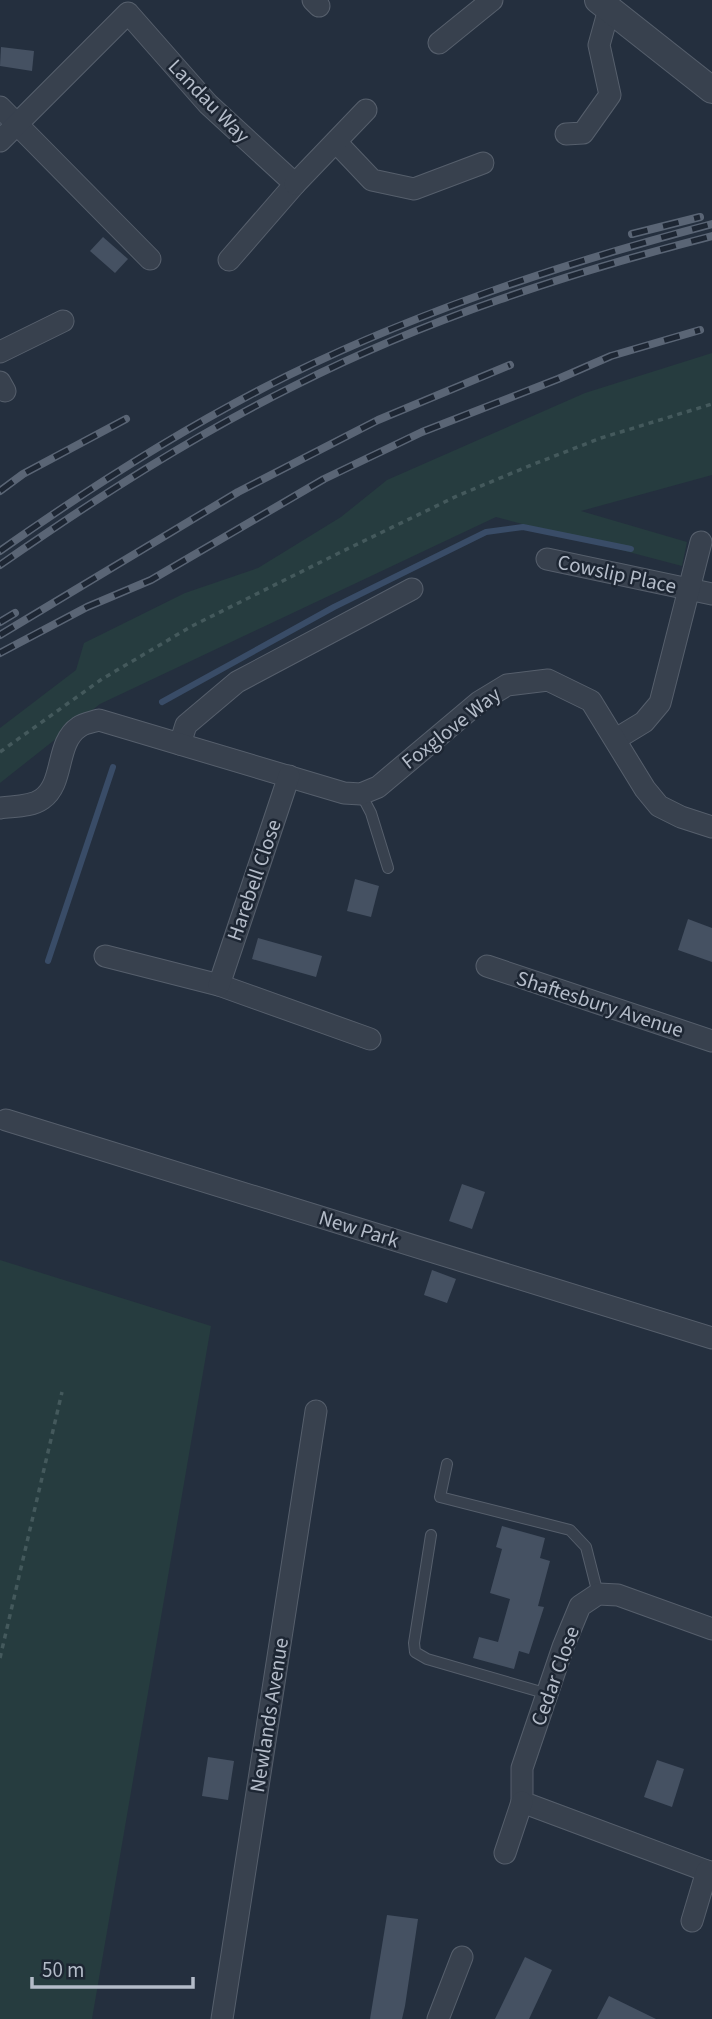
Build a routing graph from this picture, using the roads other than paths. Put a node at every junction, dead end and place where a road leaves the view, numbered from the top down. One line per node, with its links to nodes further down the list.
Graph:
1 (492, 0): 4 (street)
2 (603, 5): 5 (street); 9 (street)
3 (122, 7): 8 (street, Landau Way); 13 (street, Landau Way)
4 (439, 43)
5 (712, 89)
6 (0, 107): 8 (street)
7 (366, 110): 11 (street)
8 (16, 123): 10 (street, Landau Way); 14 (street)
9 (566, 134)
10 (0, 141)
11 (336, 142): 12 (street); 13 (street)
12 (483, 163)
13 (295, 184): 15 (street)
14 (150, 258)
15 (229, 260)
16 (63, 321): 17 (street)
17 (0, 352)
18 (701, 542): 21 (street)
19 (547, 559): 21 (street, Cowslip Place)
20 (412, 589): 24 (street)
21 (688, 589): 22 (street, Cowslip Place); 23 (street, Cowslip Place)
22 (712, 594)
23 (616, 739): 26 (street, Foxglove Way); 28 (street, Foxglove Way)
24 (180, 744): 25 (street); 27 (street)
25 (289, 776): 26 (street); 32 (street, Harebell Close)
26 (361, 794): 29 (lane)
27 (0, 808)
28 (712, 827)
29 (388, 868)
30 (105, 956): 32 (street)
31 (488, 967): 34 (street, Shaftesbury Avenue)
32 (219, 985): 33 (street)
33 (370, 1039)
34 (712, 1041)
35 (6, 1120): 36 (street, New Park)
36 (712, 1338)
37 (316, 1411): 48 (street, Newlands Avenue)
38 (447, 1464): 40 (lane)
39 (431, 1535): 42 (lane)
40 (598, 1594): 41 (street); 42 (street, Cedar Close)
41 (712, 1629)
42 (548, 1694): 43 (street, Cedar Close)
43 (523, 1802): 44 (street, Cedar Close); 45 (street)
44 (505, 1853)
45 (709, 1872): 46 (street)
46 (692, 1921)
47 (462, 1957): 49 (street)
48 (222, 2019)
49 (438, 2019)

